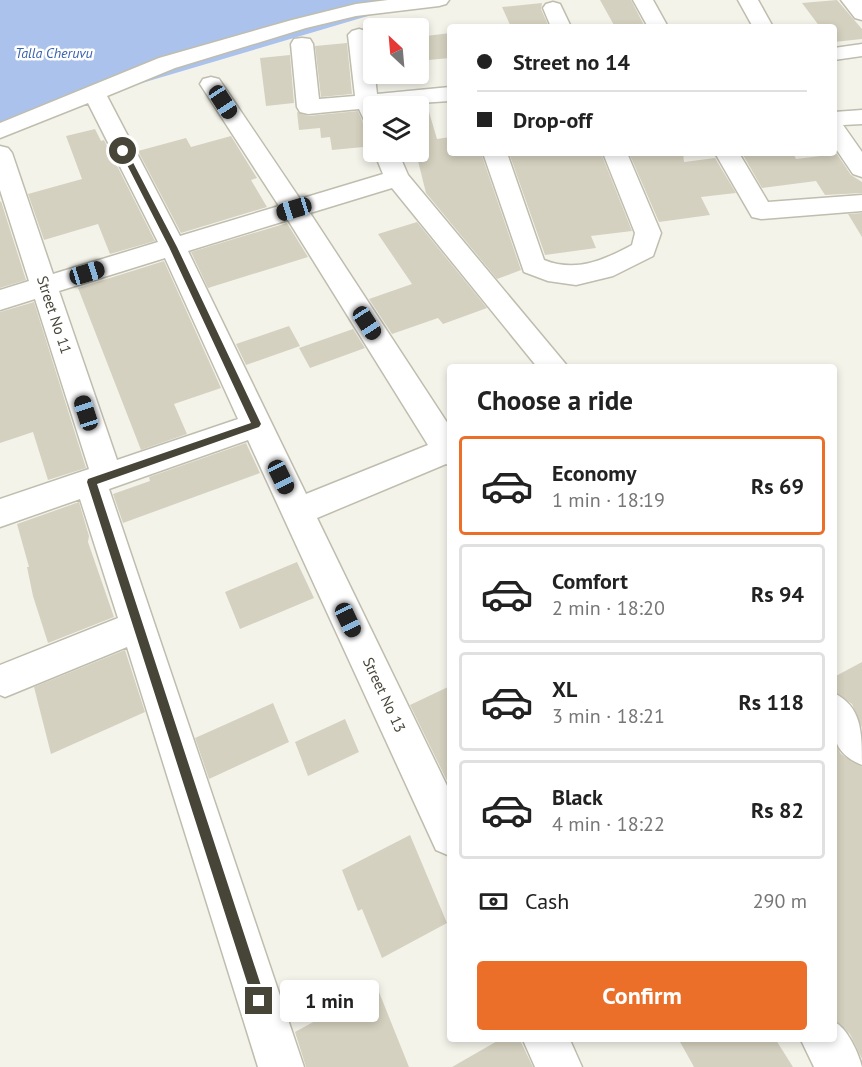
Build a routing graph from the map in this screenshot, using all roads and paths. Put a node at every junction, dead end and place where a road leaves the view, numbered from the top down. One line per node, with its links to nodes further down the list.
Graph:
1 (439, 0): 13 (street)
2 (643, 0): 6 (street)
3 (747, 0): 7 (street)
4 (851, 0): 5 (street)
5 (862, 14)
6 (656, 24)
7 (761, 24)
8 (358, 35): 15 (street)
9 (302, 45): 17 (street)
10 (862, 50): 11 (street)
11 (837, 54)
12 (211, 84): 30 (street)
13 (94, 93): 20 (street); 31 (street, Street No 13)
14 (447, 95): 16 (street)
15 (368, 96)
16 (429, 98)
17 (363, 111)
18 (862, 117): 19 (street)
19 (837, 119)
20 (0, 130)
21 (837, 133): 27 (street)
22 (0, 153): 32 (street, Street No 11)
23 (496, 156): 24 (street)
24 (616, 156)
25 (729, 156): 29 (street)
26 (390, 162): 28 (street)
27 (862, 169)
28 (397, 178): 30 (street); 34 (street)
29 (862, 203)
30 (294, 209): 31 (street); 36 (street)
31 (173, 247): 32 (street); 35 (street, Street No 13)
32 (44, 286): 33 (street); 38 (street, Street No 11)
33 (0, 300)
34 (552, 364)
35 (256, 424): 38 (street); 39 (street, Street No 13)
36 (447, 448)
37 (447, 452): 39 (street)
38 (99, 479): 40 (street); 41 (street, Street No 11)
39 (298, 512): 45 (street, Street No 13)
40 (0, 513)
41 (138, 626): 42 (street); 48 (street, Street No 11)
42 (5, 680)
43 (837, 715): 44 (street)
44 (862, 746)
45 (447, 830)
46 (547, 1042): 49 (street)
47 (824, 1042): 50 (street)
48 (281, 1067)
49 (559, 1067)
50 (840, 1067)

